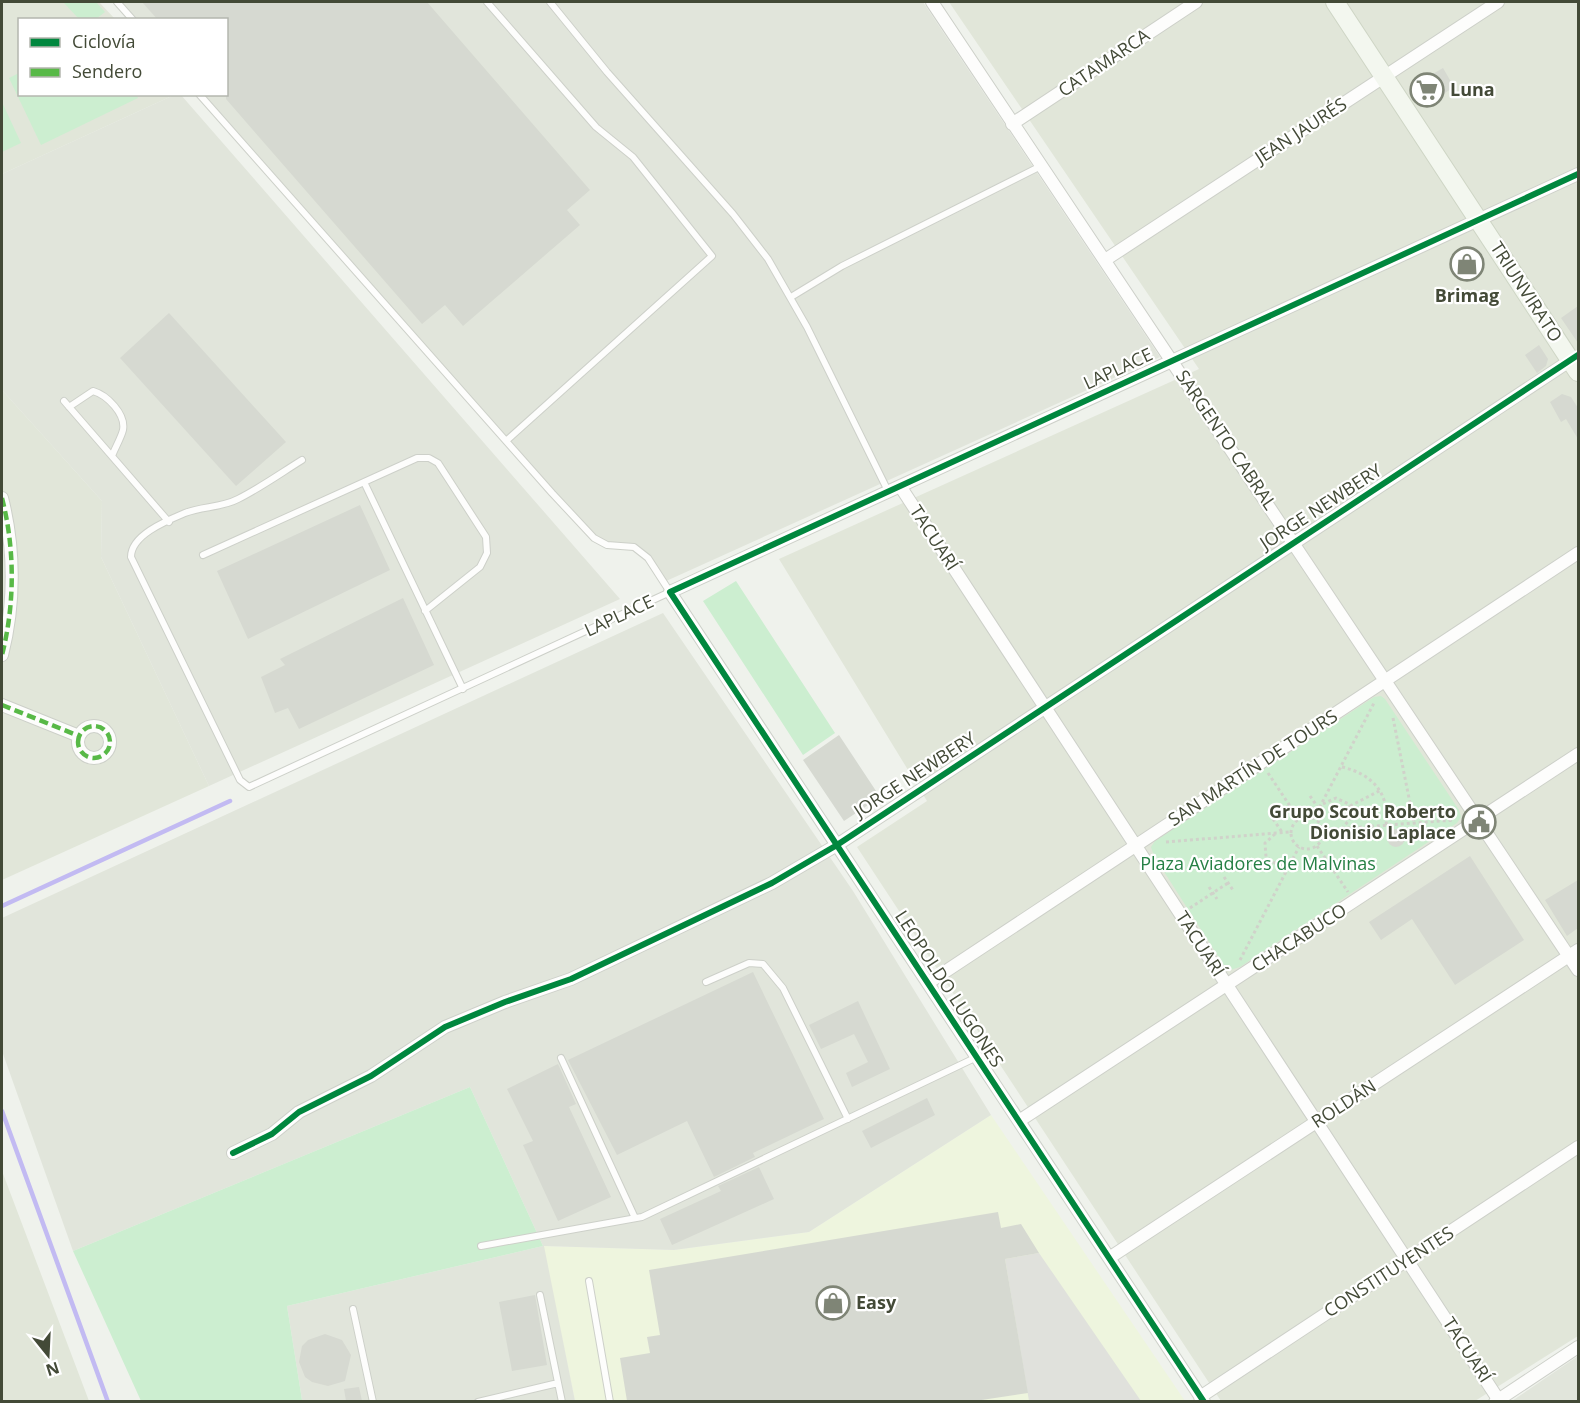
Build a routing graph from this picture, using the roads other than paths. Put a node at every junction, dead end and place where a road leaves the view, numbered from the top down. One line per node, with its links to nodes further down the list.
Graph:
1 (117, 2): 8 (lane)
2 (487, 2): 21 (lane)
3 (550, 2): 16 (lane)
4 (932, 2): 11 (street, SARGENTO CABRAL)
5 (1196, 2): 11 (street, CATAMARCA)
6 (1335, 2): 9 (street, TRIUNVIRATO)
7 (1498, 2): 9 (street, JEAN JAURÉS)
8 (131, 18)
9 (1384, 76): 14 (street, TRIUNVIRATO); 15 (street, JEAN JAURÉS)
10 (201, 96): 21 (lane)
11 (1012, 124): 12 (street, SARGENTO CABRAL)
12 (1041, 165): 15 (street, SARGENTO CABRAL); 16 (lane)
13 (1578, 174): 14 (street, LAPLACE)
14 (1479, 220): 17 (street, LAPLACE); 18 (street, TRIUNVIRATO)
15 (1105, 260): 17 (street, SARGENTO CABRAL)
16 (791, 297): 25 (lane)
17 (1173, 360): 25 (street, LAPLACE); 28 (street, SARGENTO CABRAL)
18 (1576, 363): 28 (street, JORGE NEWBERY)
19 (64, 401): 20 (lane)
20 (69, 407): 22 (lane); 22 (lane)
21 (506, 441): 31 (lane)
22 (112, 456): 27 (lane)
23 (302, 460): 27 (lane)
24 (364, 482): 30 (lane); 32 (lane); 32 (lane)
25 (894, 489): 31 (street, LAPLACE); 37 (street, TACUARÍ)
26 (2, 498): 33 (street)
27 (169, 522): 35 (lane, LAPLACE)
28 (1294, 543): 34 (street, SARGENTO CABRAL); 37 (street, JORGE NEWBERY)
29 (1578, 553): 34 (street, SAN MARTÍN DE TOURS)
30 (203, 555)
31 (670, 592): 35 (lane, LAPLACE); 41 (street, LEOPOLDO LUGONES)
32 (425, 611): 35 (lane)
33 (2, 655)
34 (1386, 680): 40 (street, SARGENTO CABRAL); 42 (street, SAN MARTÍN DE TOURS)
35 (463, 689)
36 (2, 705): 38 (street)
37 (1045, 707): 41 (street, JORGE NEWBERY); 42 (street, TACUARÍ)
38 (79, 736)
39 (1578, 754): 40 (street, CHACABUCO)
40 (1478, 819): 43 (street, SARGENTO CABRAL); 47 (street, CHACABUCO)
41 (837, 845): 46 (street, LEOPOLDO LUGONES); 54 (street, JORGE NEWBERY)
42 (1136, 845): 46 (street, SAN MARTÍN DE TOURS); 47 (street, TACUARÍ)
43 (1574, 953): 44 (street, SARGENTO CABRAL); 52 (street, ROLDÁN)
44 (1578, 970)
45 (706, 981): 50 (lane)
46 (928, 983): 49 (street, LEOPOLDO LUGONES)
47 (1227, 985): 51 (street, CHACABUCO); 52 (street, TACUARÍ)
48 (561, 1058): 55 (lane)
49 (977, 1058): 50 (lane); 51 (street, LEOPOLDO LUGONES)
50 (848, 1119): 55 (lane)
51 (1019, 1121): 57 (street, LEOPOLDO LUGONES)
52 (1317, 1121): 57 (street, ROLDÁN); 58 (street, TACUARÍ)
53 (1578, 1147): 58 (street, CONSTITUYENTES)
54 (233, 1153)
55 (635, 1218): 56 (lane)
56 (481, 1246)
57 (1109, 1258): 64 (street, LEOPOLDO LUGONES)
58 (1408, 1260): 64 (street, CONSTITUYENTES); 69 (street, TACUARÍ)
59 (589, 1281): 68 (lane)
60 (540, 1295): 63 (lane)
61 (353, 1309): 65 (lane)
62 (1578, 1347): 69 (street)
63 (558, 1383): 66 (lane); 67 (lane)
64 (1202, 1399)
65 (373, 1401)
66 (478, 1401)
67 (562, 1401)
68 (610, 1401)
69 (1498, 1401)

